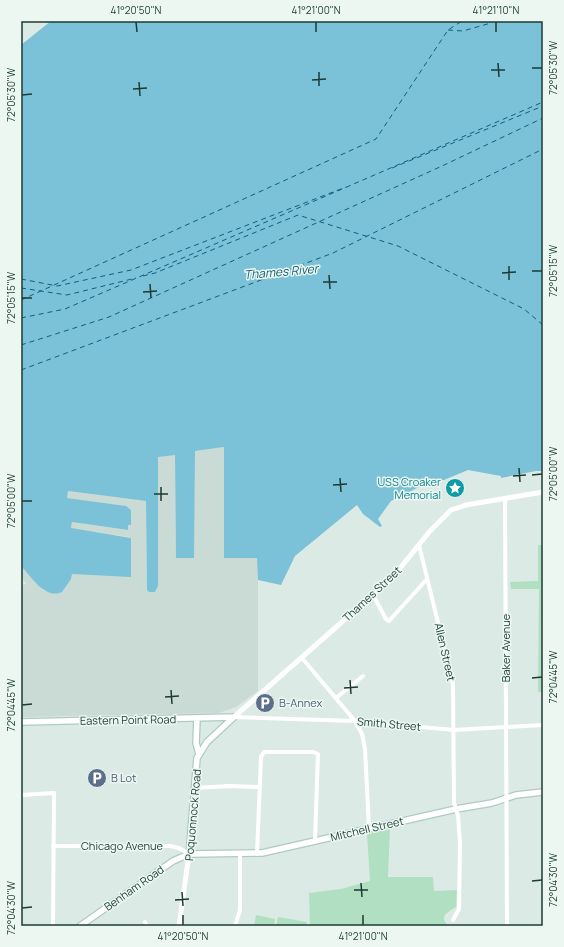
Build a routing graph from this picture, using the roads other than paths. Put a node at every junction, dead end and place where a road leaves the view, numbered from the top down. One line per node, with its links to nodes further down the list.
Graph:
1 (543, 492): 2 (street, Thames Street)
2 (505, 499): 3 (street, Thames Street); 14 (street, Baker Avenue)
3 (419, 545): 4 (street, Allen Street); 5 (street, Thames Street)
4 (427, 579): 5 (street); 15 (street, Allen Street)
5 (373, 595): 6 (street, Thames Street)
6 (302, 658): 8 (street); 9 (street, Thames Street)
7 (363, 676): 8 (street)
8 (336, 698): 11 (street)
9 (234, 717): 10 (main road, Eastern Point Road); 11 (street, Smith Street); 16 (main road, Poquonnock Road)
10 (197, 719): 12 (main road, Eastern Point Road); 16 (main road)
11 (355, 721): 15 (street, Smith Street); 23 (street)
12 (21, 722)
13 (543, 725): 14 (street, Smith Street)
14 (506, 727): 15 (street, Smith Street); 21 (street, Baker Avenue)
15 (454, 730): 22 (street, Allen Street)
16 (199, 754): 18 (main road, Poquonnock Road)
17 (259, 786): 18 (street); 24 (street); 28 (street)
18 (195, 788): 26 (main road, Poquonnock Road)
19 (543, 792): 21 (main road, Mitchell Street)
20 (21, 795): 25 (street)
21 (506, 798): 22 (main road, Mitchell Street); 34 (street, Baker Avenue)
22 (456, 809): 23 (main road, Mitchell Street); 29 (street, Allen Street)
23 (369, 828): 24 (main road, Mitchell Street)
24 (315, 840): 28 (main road, Mitchell Street)
25 (53, 846): 26 (street, Chicago Avenue); 30 (street)
26 (190, 854): 27 (main road, Mitchell Street); 31 (main road, Benham Road); 32 (street, Poquonnock Road)
27 (240, 854): 28 (main road, Mitchell Street); 33 (street)
28 (257, 854)
29 (453, 920)
30 (53, 926)
31 (80, 926)
32 (179, 926)
33 (235, 926)
34 (507, 926)

